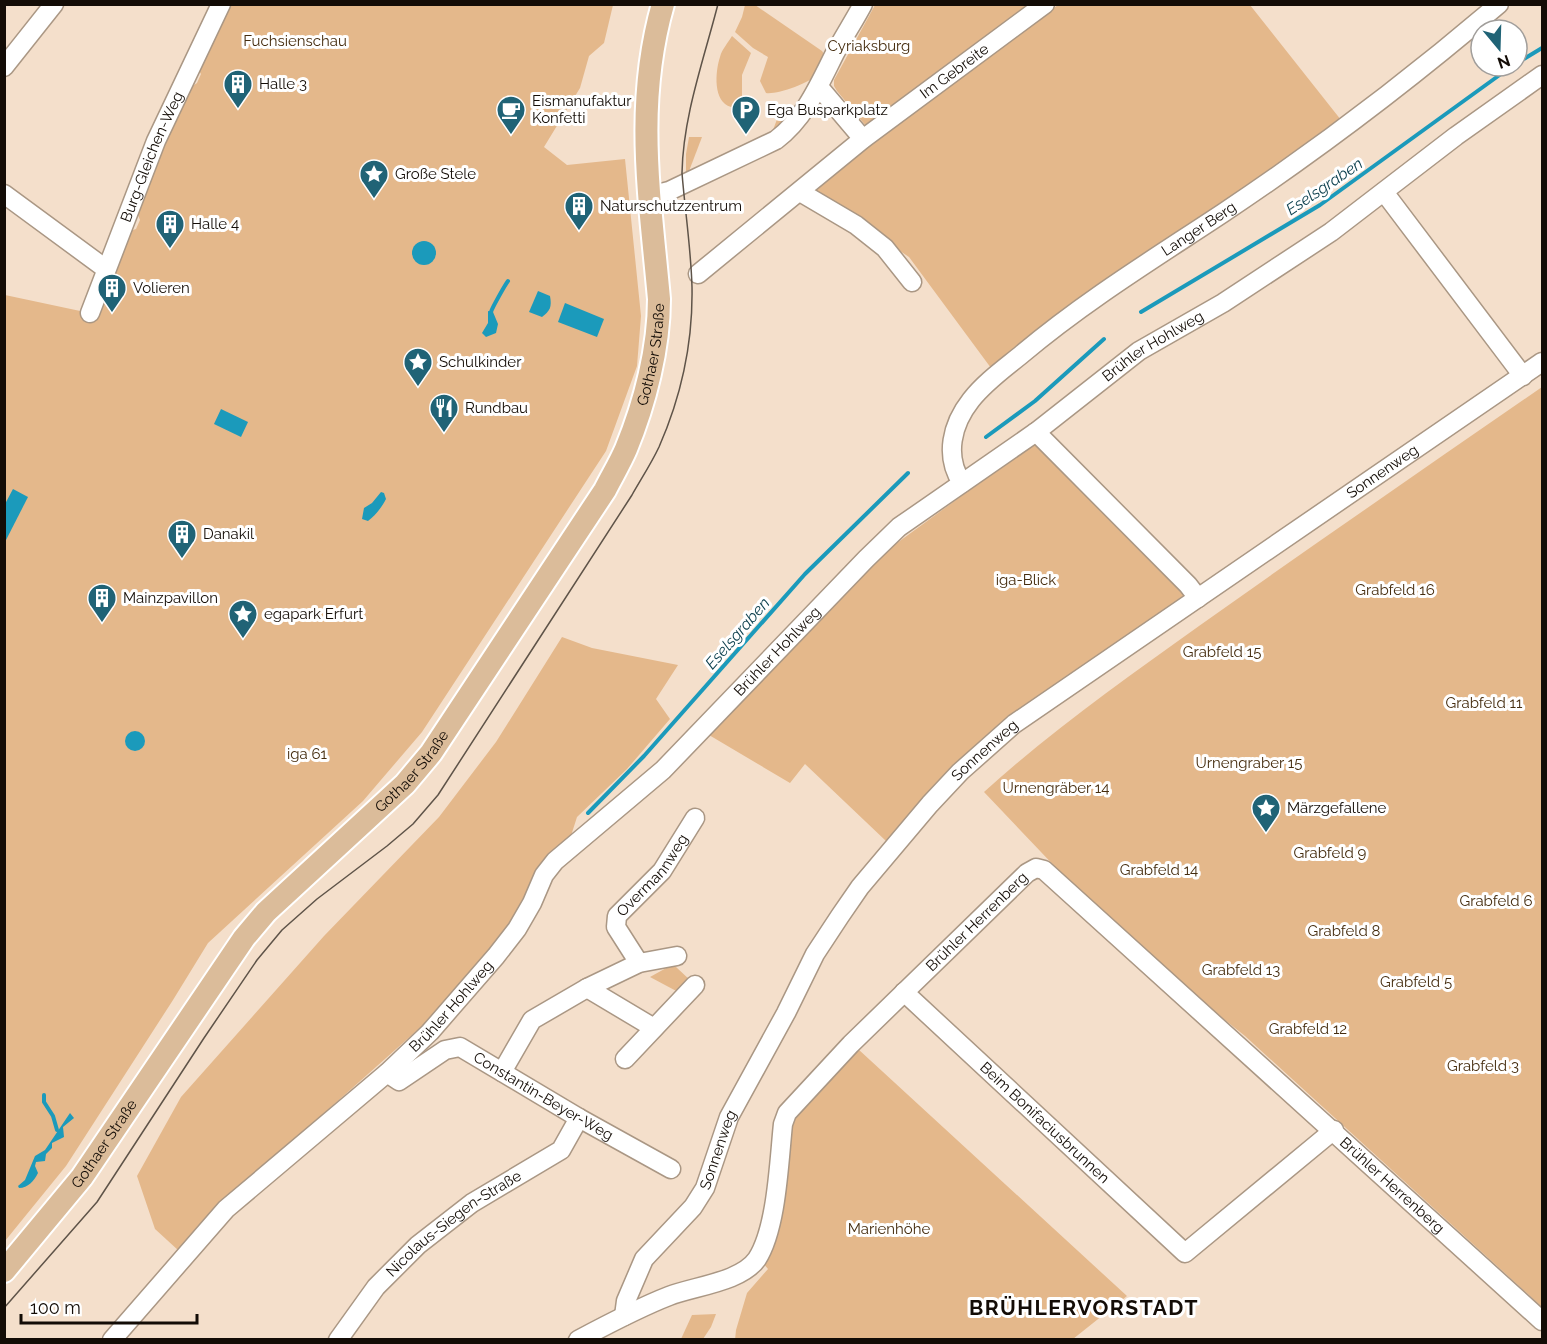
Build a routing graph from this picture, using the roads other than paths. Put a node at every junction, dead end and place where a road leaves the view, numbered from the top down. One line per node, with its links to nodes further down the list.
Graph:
1 (54, 4): 7 (street)
2 (220, 4): 15 (street, Burg-Gleichen-Weg)
3 (663, 4): 14 (main road, Gothaer Straße)
4 (863, 4): 9 (street)
5 (1045, 4): 10 (street, Im Gebreite)
6 (1499, 4): 22 (street, Langer Berg)
7 (4, 67)
8 (1542, 75): 12 (street, Brühler Hohlweg)
9 (819, 87): 10 (street); 14 (street)
10 (863, 139): 11 (street, Im Gebreite)
11 (800, 192): 16 (street, Im Gebreite); 17 (street)
12 (1384, 192): 20 (street); 21 (street, Brühler Hohlweg)
13 (4, 194): 15 (street)
14 (649, 196): 37 (main road, Gothaer Straße)
15 (106, 269): 18 (street, Burg-Gleichen-Weg)
16 (698, 274)
17 (912, 282)
18 (90, 313)
19 (1542, 362): 20 (street, Sonnenweg)
20 (1523, 376): 23 (street, Sonnenweg)
21 (1036, 432): 22 (street, Brühler Hohlweg); 23 (street)
22 (962, 483): 32 (street, Brühler Hohlweg)
23 (1198, 598): 38 (street, Sonnenweg)
24 (695, 818): 26 (street, Overmannweg)
25 (677, 956): 26 (street)
26 (639, 963): 28 (street)
27 (695, 985): 30 (street)
28 (587, 988): 30 (street); 33 (street)
29 (904, 992): 35 (street, Beim Bonifaciusbrunnen); 35 (street, Brühler Herrenberg); 38 (street, Brühler Herrenberg)
30 (654, 1028): 31 (street)
31 (625, 1059)
32 (387, 1072): 33 (street, Constantin-Beyer-Weg); 40 (street, Brühler Hohlweg)
33 (502, 1072): 34 (street, Constantin-Beyer-Weg)
34 (579, 1118): 36 (street, Constantin-Beyer-Weg); 41 (street, Nicolaus-Siegen-Straße)
35 (1334, 1130): 39 (street, Brühler Herrenberg)
36 (671, 1169)
37 (4, 1271)
38 (624, 1316): 42 (street, Brühler Herrenberg)
39 (1542, 1321)
40 (112, 1340)
41 (338, 1340)
42 (578, 1340)

